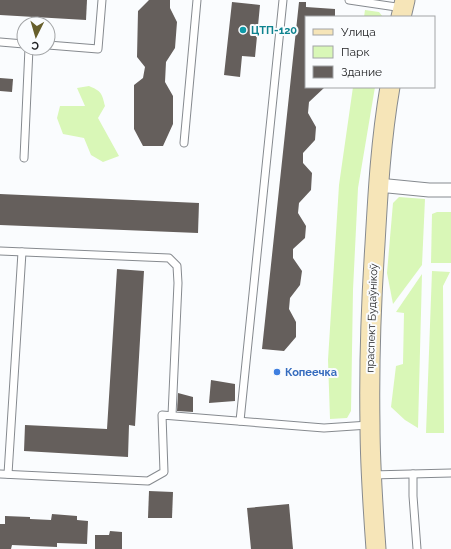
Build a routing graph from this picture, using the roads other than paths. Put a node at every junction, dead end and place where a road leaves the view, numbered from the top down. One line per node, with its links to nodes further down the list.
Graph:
1 (102, 0): 8 (lane)
2 (197, 0): 11 (lane)
3 (283, 0): 18 (lane)
4 (348, 0): 5 (lane)
5 (403, 8)
6 (0, 42): 7 (lane)
7 (16, 43)
8 (56, 46)
9 (29, 56): 12 (lane)
10 (390, 88): 13 (main road, праспект Будаўнікоў)
11 (184, 143)
12 (24, 158)
13 (378, 185): 14 (street); 19 (main road, праспект Будаўнікоў)
14 (451, 190)
15 (0, 251): 16 (lane)
16 (22, 252): 17 (lane); 22 (lane)
17 (172, 415): 18 (lane); 22 (lane)
18 (240, 421): 19 (lane)
19 (370, 425): 24 (main road, праспект Будаўнікоў)
20 (451, 473): 23 (lane)
21 (0, 474): 22 (lane)
22 (8, 474)
23 (413, 474): 24 (lane); 26 (lane)
24 (371, 475): 25 (main road, праспект Будаўнікоў)
25 (376, 549)
26 (417, 549)

